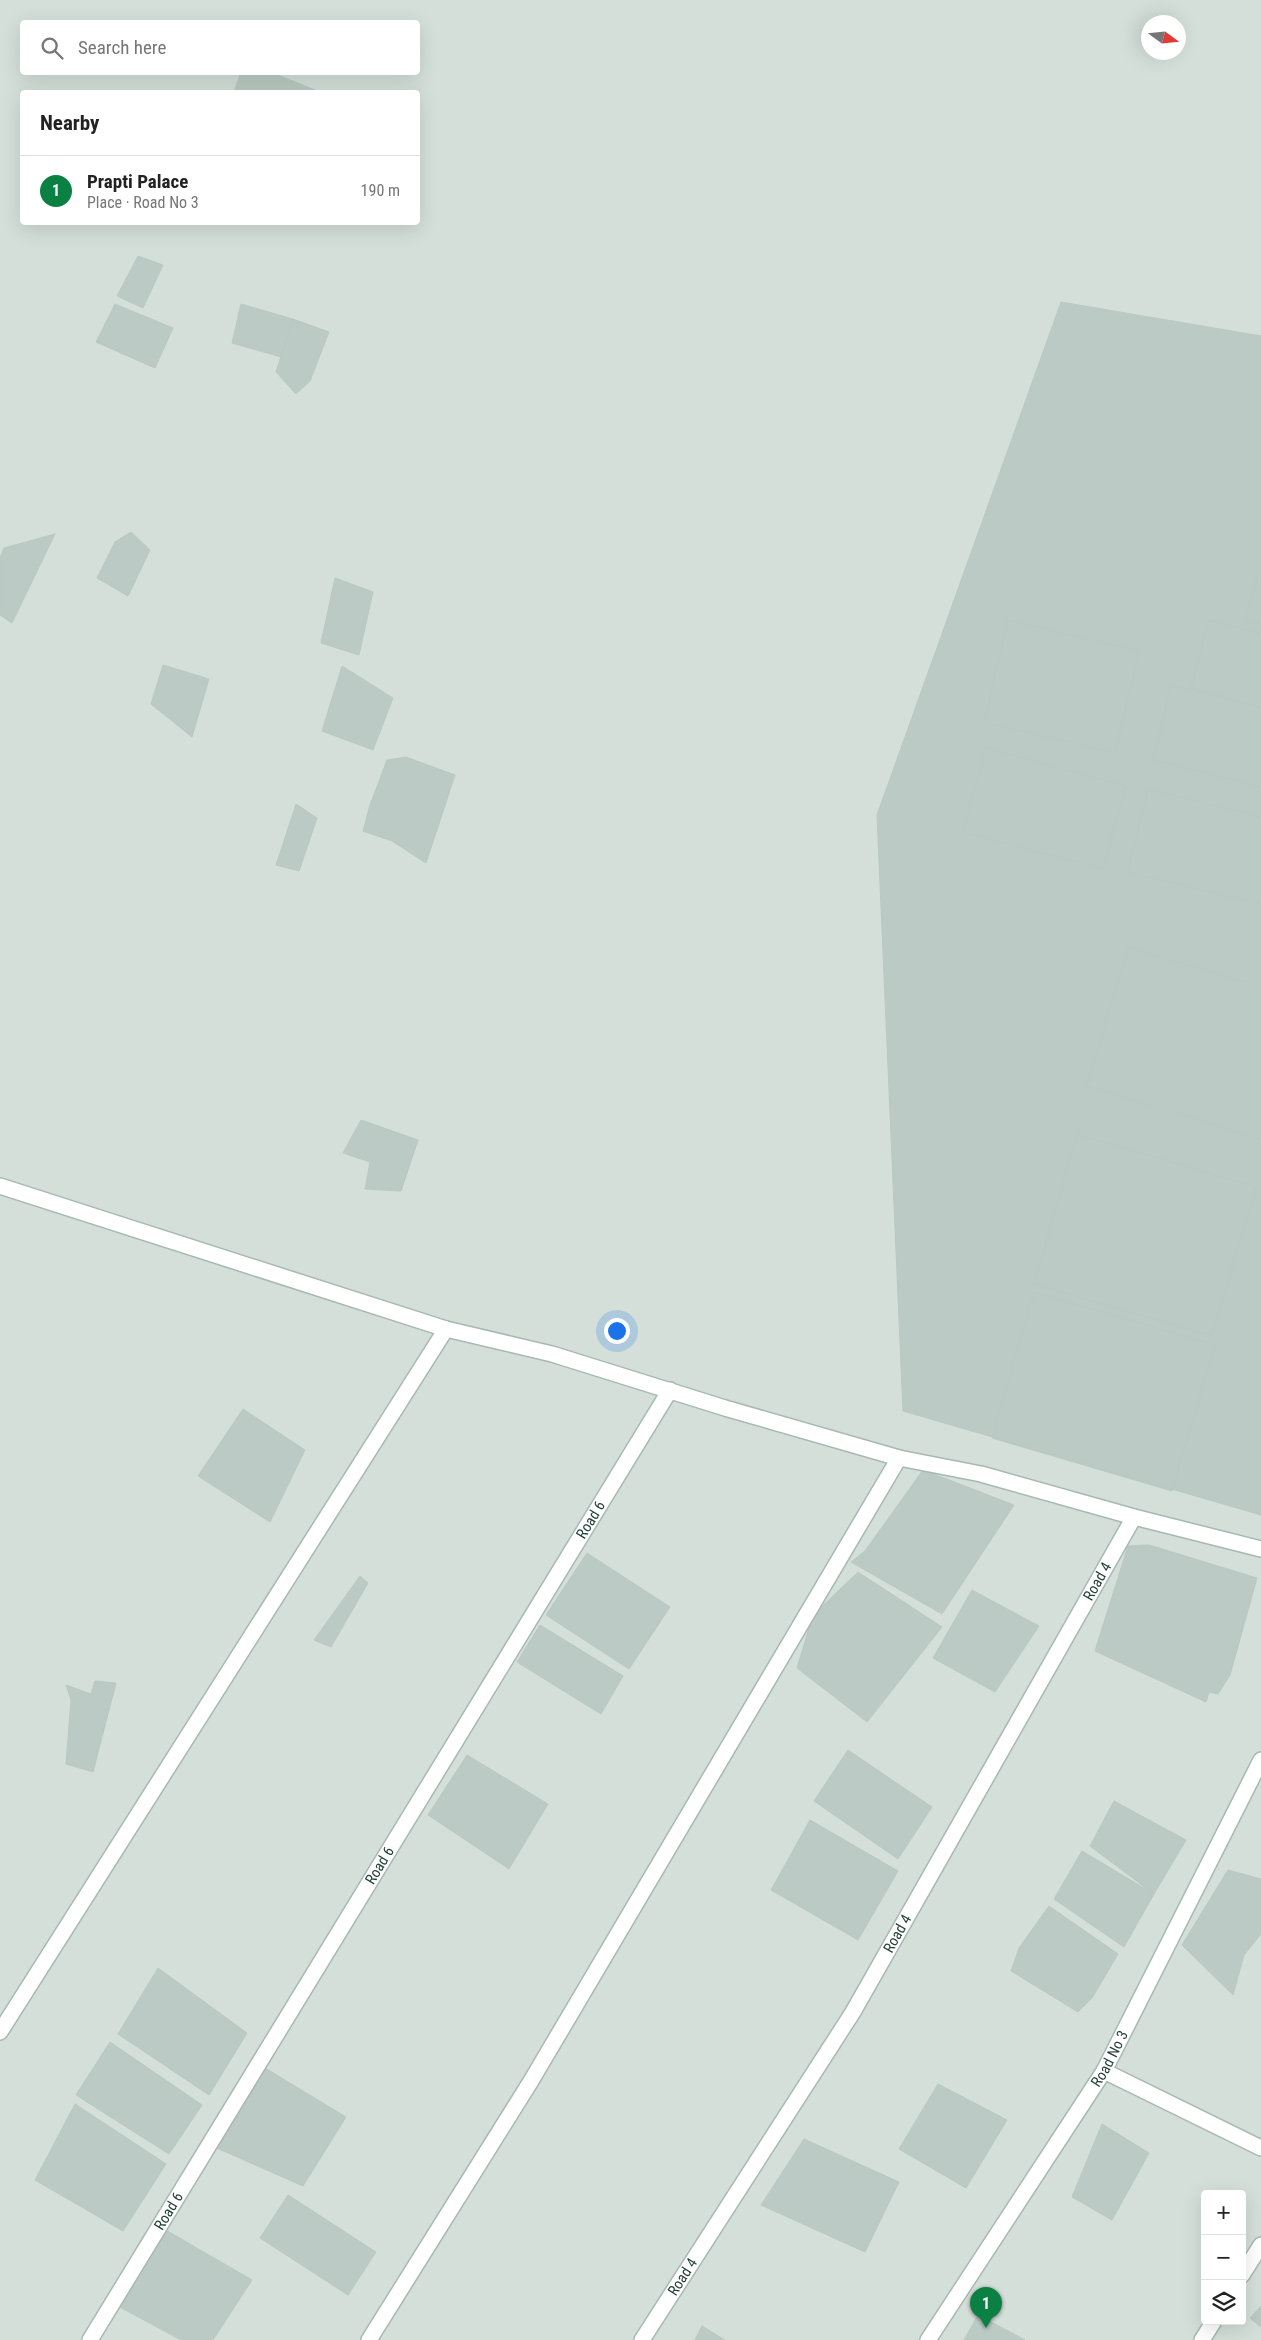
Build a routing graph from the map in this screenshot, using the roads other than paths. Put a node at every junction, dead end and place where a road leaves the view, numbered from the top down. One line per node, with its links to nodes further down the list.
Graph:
1 (0, 1186): 2 (street)
2 (446, 1329): 3 (street); 8 (street)
3 (670, 1390): 4 (street); 14 (street, Road 6)
4 (899, 1458): 5 (street); 15 (street)
5 (1134, 1517): 6 (street); 16 (street, Road 4)
6 (1261, 1549)
7 (1261, 1760): 9 (street, Road No 3)
8 (0, 2032)
9 (1104, 2071): 10 (street); 17 (street, Road No 3)
10 (1261, 2148)
11 (1261, 2245): 12 (street)
12 (1246, 2269)
13 (1211, 2325): 18 (street)
14 (90, 2340)
15 (369, 2340)
16 (642, 2340)
17 (928, 2340)
18 (1202, 2340)

